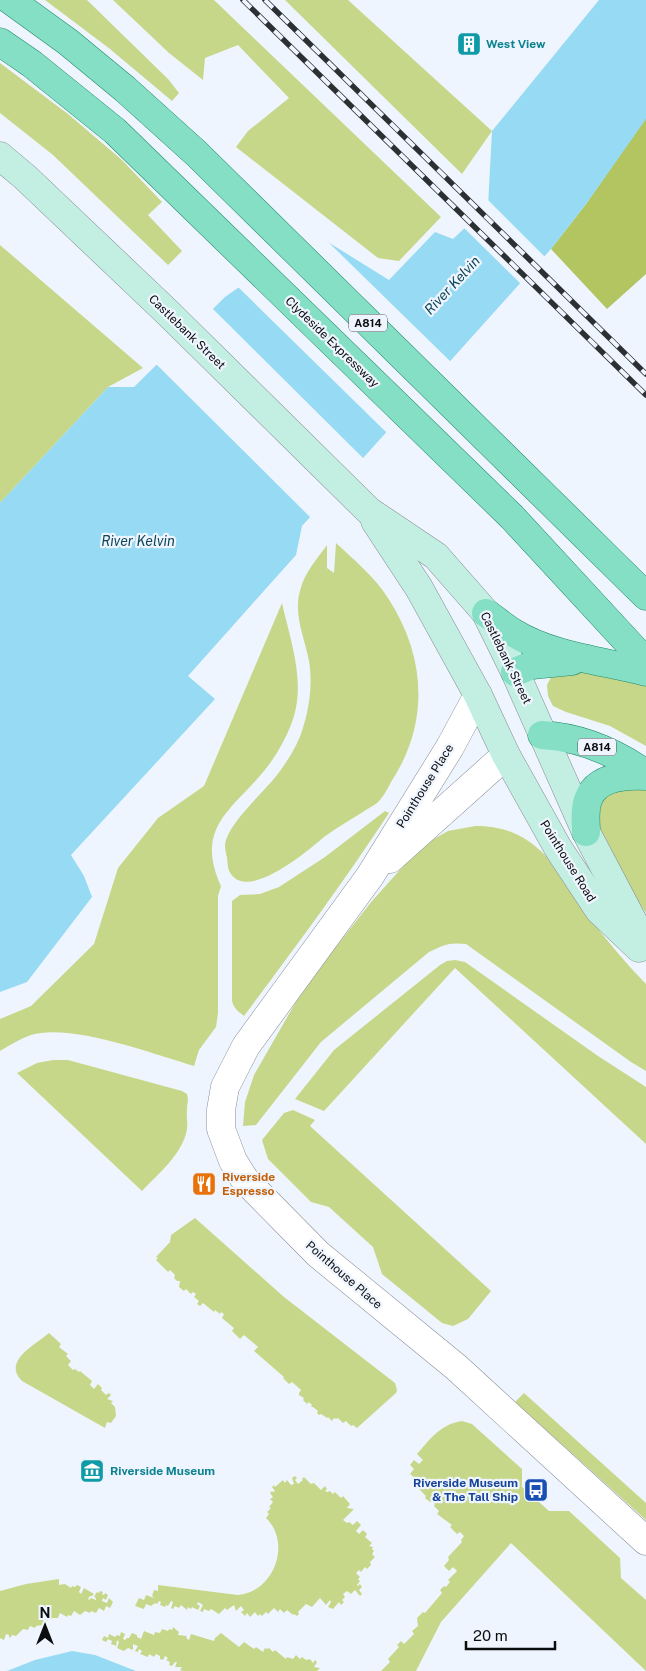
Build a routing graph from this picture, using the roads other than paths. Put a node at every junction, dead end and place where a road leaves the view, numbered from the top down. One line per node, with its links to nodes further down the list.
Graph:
1 (10, 0): 5 (main road, A814)
2 (0, 42): 8 (main road, Clydeside Expressway)
3 (0, 156): 4 (main road, Castlebank Street)
4 (369, 511): 6 (main road, Castlebank Street); 11 (main road, Castlebank Street)
5 (646, 596)
6 (486, 613): 7 (main road); 9 (main road, Castlebank Street)
7 (541, 653): 9 (main road); 10 (main road)
8 (646, 662)
9 (515, 672): 11 (main road); 12 (main road, Castlebank Street)
10 (646, 672)
11 (478, 695): 13 (main road, Castlebank Street); 16 (street, Pointhouse Place)
12 (542, 735): 13 (main road); 14 (main road, A814); 15 (main road)
13 (506, 756): 16 (street, Pointhouse Place); 18 (main road, Pointhouse Road)
14 (646, 775): 15 (main road, A814)
15 (586, 832): 17 (main road)
16 (370, 876): 19 (street, Pointhouse Place)
17 (646, 946)
18 (646, 954)
19 (646, 1541)

